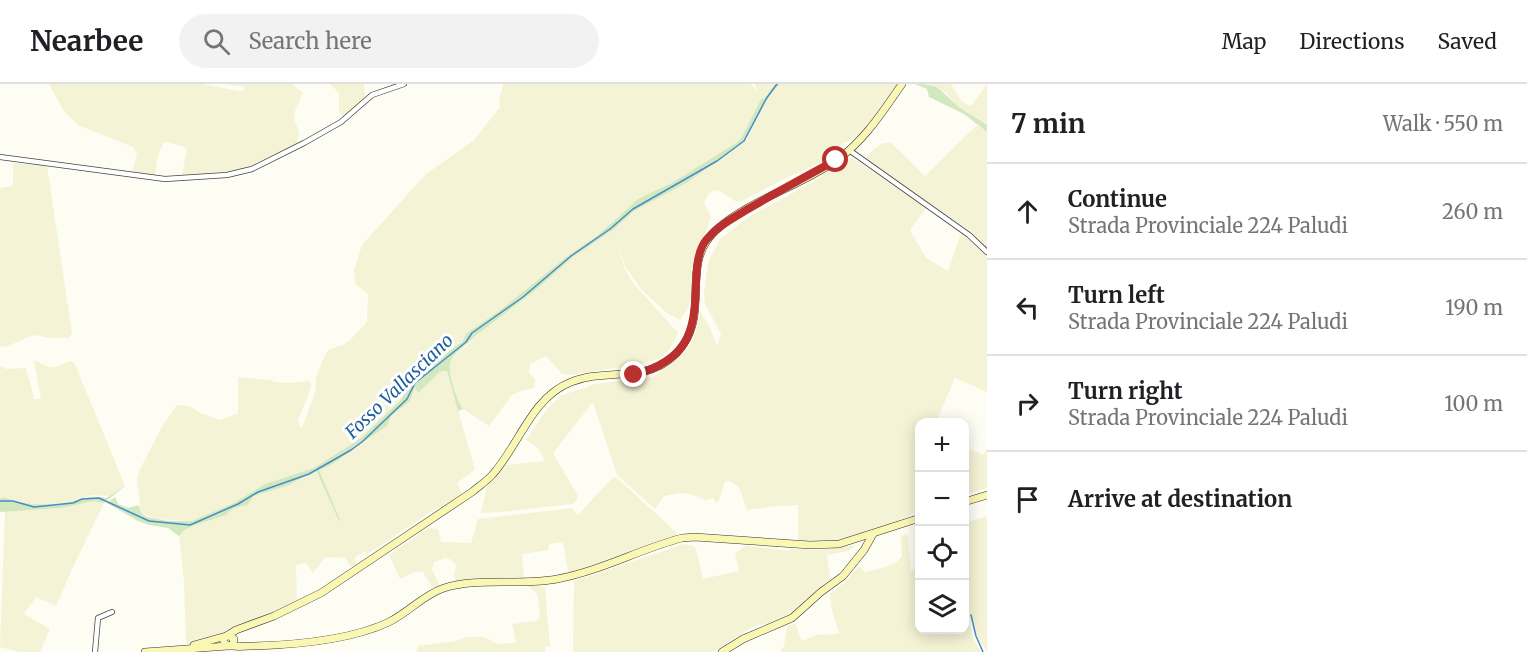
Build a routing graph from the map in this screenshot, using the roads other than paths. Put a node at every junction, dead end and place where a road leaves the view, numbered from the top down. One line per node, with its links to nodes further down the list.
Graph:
1 (404, 84): 4 (street)
2 (900, 85): 3 (main road)
3 (849, 150): 5 (street); 11 (main road)
4 (0, 157)
5 (987, 252)
6 (987, 495): 7 (main road)
7 (969, 500)
8 (915, 520): 9 (main road)
9 (873, 534): 12 (main road); 15 (main road)
10 (112, 612): 13 (street)
11 (230, 640): 12 (main road); 14 (main road)
12 (286, 648)
13 (95, 652)
14 (145, 652)
15 (722, 652)

